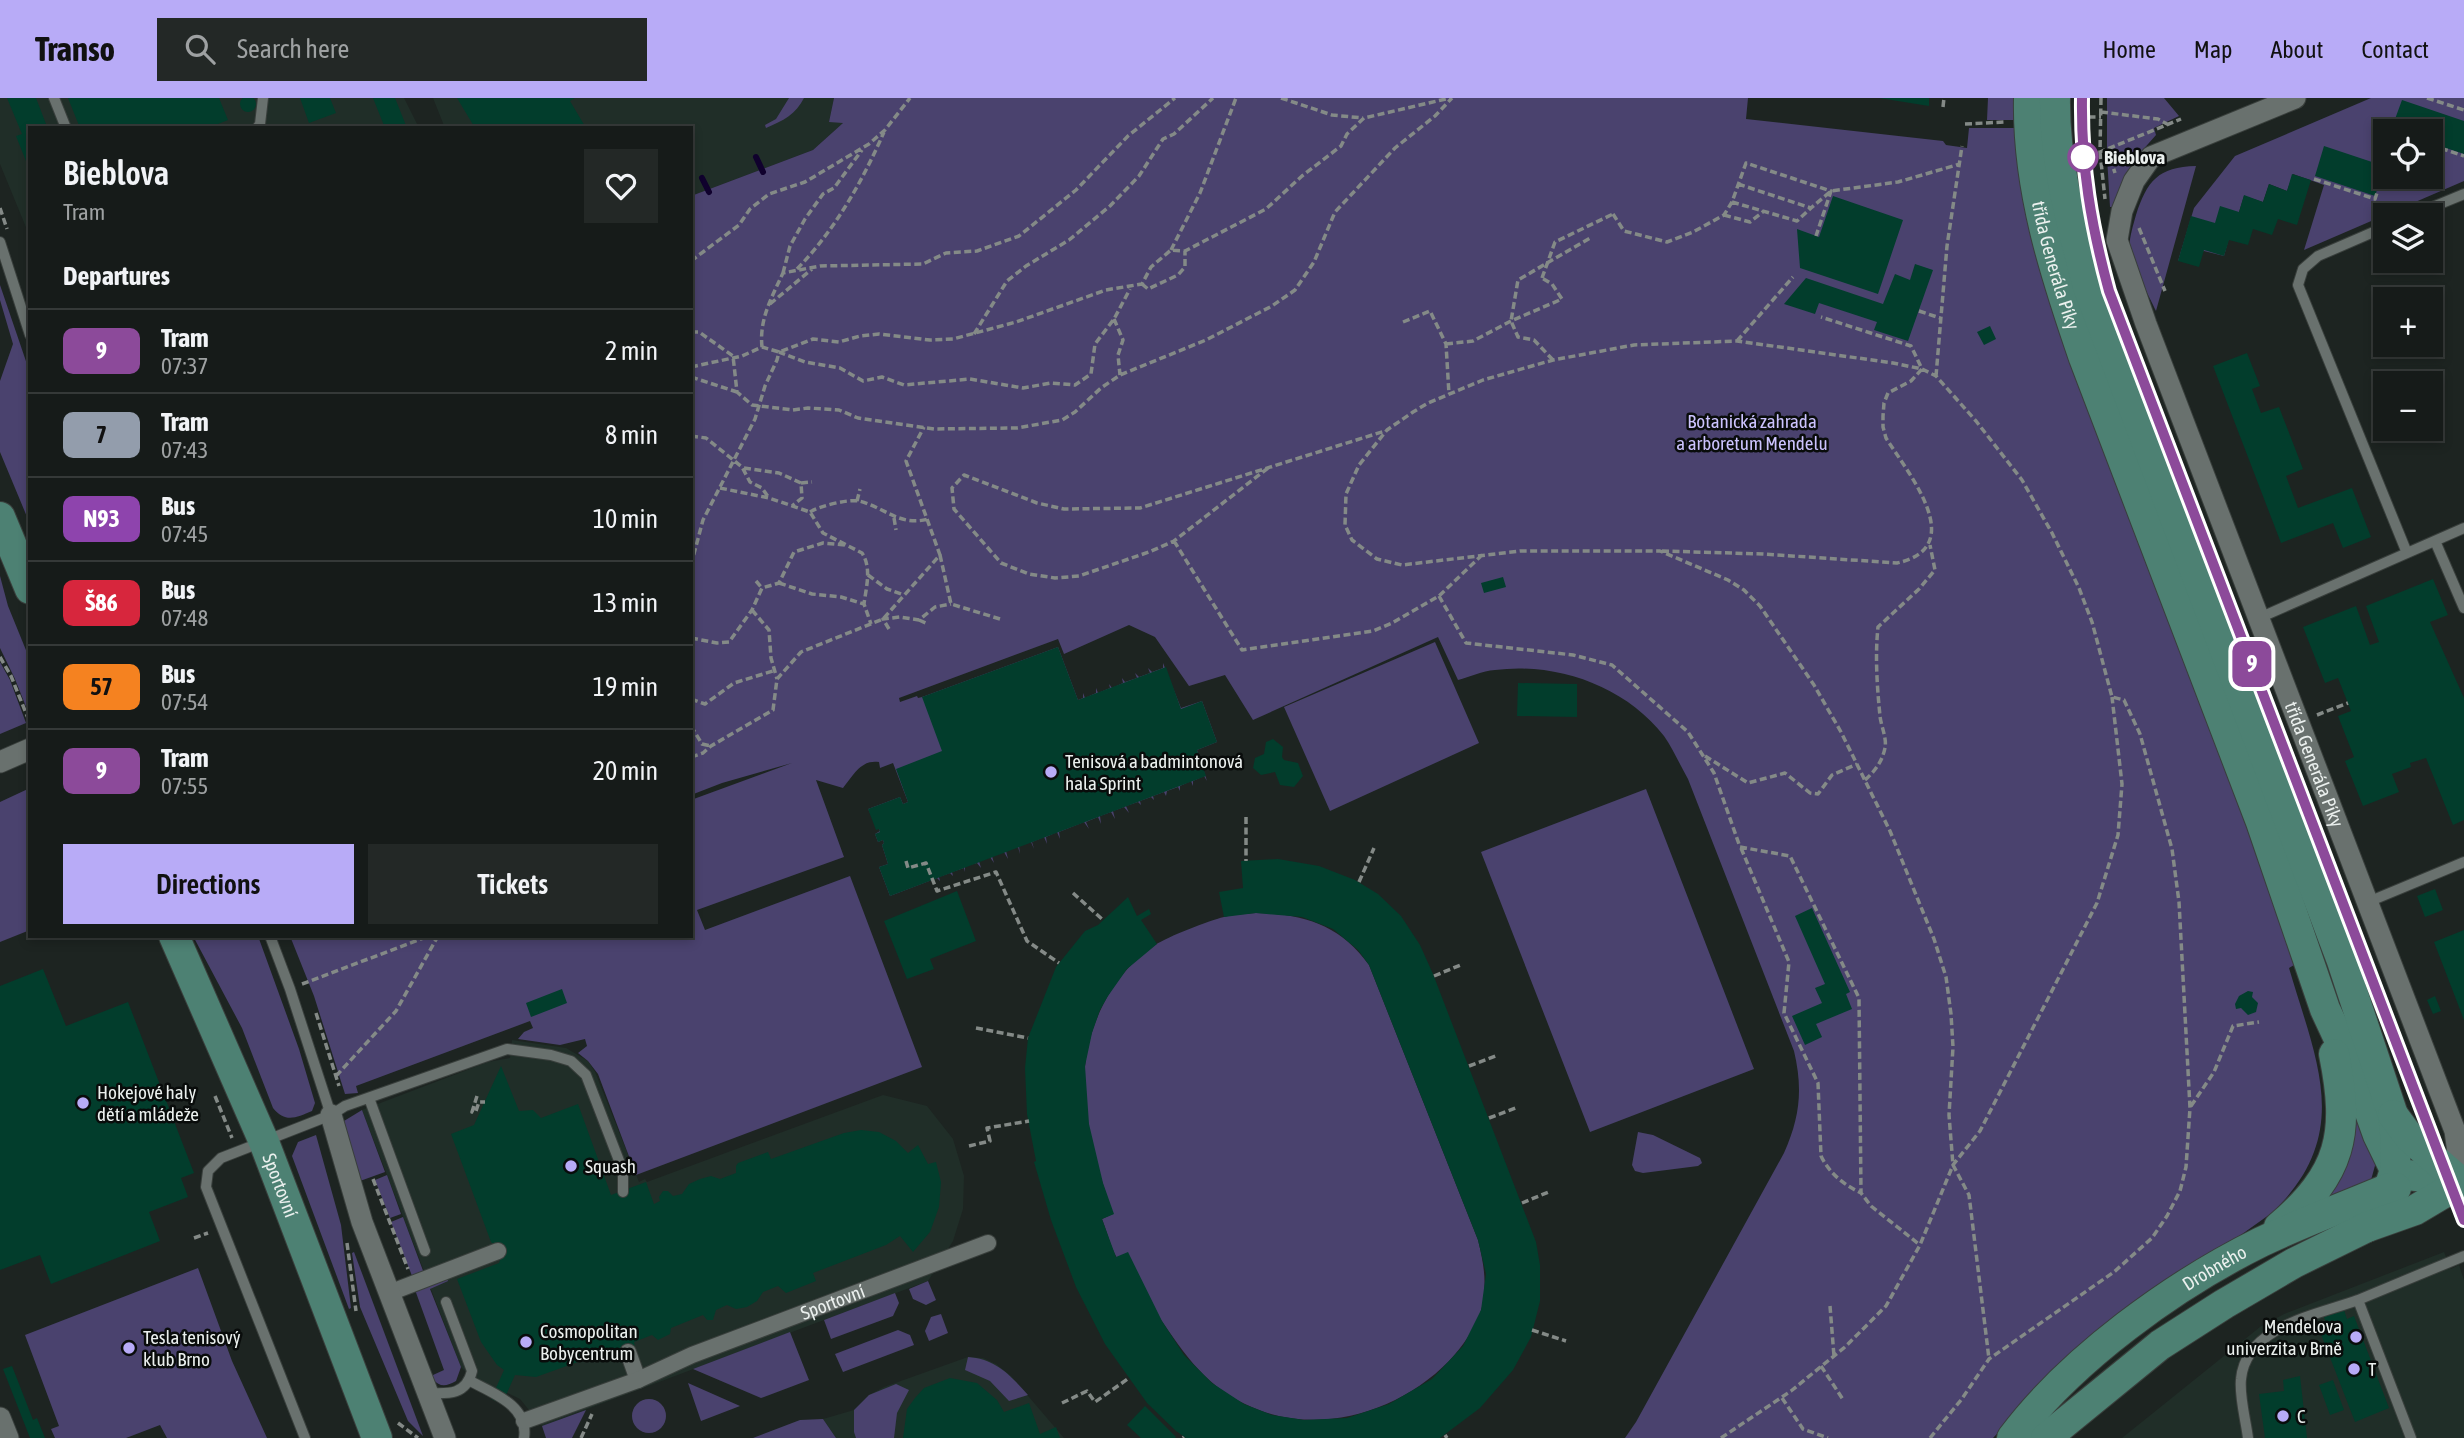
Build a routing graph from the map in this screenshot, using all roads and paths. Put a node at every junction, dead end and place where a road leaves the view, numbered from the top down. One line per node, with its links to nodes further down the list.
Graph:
1 (54, 98): 22 (lane)
2 (263, 98): 23 (lane)
3 (910, 98): 24 (path)
4 (1175, 98): 49 (path)
5 (1213, 98): 65 (path)
6 (1236, 98): 46 (path)
7 (1281, 98): 18 (path)
8 (1452, 98): 18 (path); 74 (path)
9 (1944, 98): 14 (path)
10 (2101, 98): 17 (path)
11 (2295, 98): 38 (street, třída Generála Píky)
12 (2427, 98): 16 (path)
13 (2065, 103): 17 (path); 178 (main road, třída Generála Píky)
14 (1943, 107)
15 (2029, 110): 20 (path); 165 (main road, třída Generála Píky)
16 (2464, 110)
17 (2101, 114): 21 (path); 28 (path)
18 (1364, 118): 47 (path)
19 (2181, 119): 21 (path)
20 (1965, 124)
21 (2169, 125): 28 (path)
22 (65, 126)
23 (258, 126)
24 (885, 130): 26 (path); 50 (path)
25 (1962, 146): 30 (path)
26 (863, 148): 48 (path); 51 (path)
27 (2443, 149): 29 (path)
28 (2100, 152): 38 (path)
29 (2464, 156)
30 (1960, 164): 34 (path); 59 (path)
31 (2315, 179): 33 (path)
32 (1738, 184): 34 (path); 36 (path); 39 (path)
33 (2378, 189)
34 (1831, 191): 39 (path); 43 (path)
35 (2464, 194): 37 (lane)
36 (1732, 202): 40 (path); 41 (path)
37 (2442, 203)
38 (2116, 205): 55 (path); 123 (street, třída Generála Píky)
39 (1811, 208): 40 (path)
40 (1764, 211): 41 (path)
41 (1724, 215): 61 (path, bridge)
42 (2373, 232): 108 (lane)
43 (1816, 236)
44 (1590, 238): 61 (path)
45 (0, 242): 63 (lane)
46 (1171, 250): 47 (path); 53 (path)
47 (1185, 251): 53 (path)
48 (693, 260)
49 (815, 267): 50 (path); 56 (path)
50 (795, 271): 51 (path)
51 (783, 273): 56 (path)
52 (1793, 277): 66 (path)
53 (1142, 284): 54 (path)
54 (1130, 288): 60 (path); 65 (path)
55 (2165, 291)
56 (768, 305): 68 (path)
57 (1919, 310): 59 (path)
58 (1821, 317): 73 (path)
59 (1940, 318): 75 (path)
60 (1114, 319): 69 (path); 74 (path)
61 (1511, 321): 67 (path); 71 (path)
62 (1403, 322): 67 (path)
63 (28, 329)
64 (693, 332): 70 (path)
65 (974, 334): 69 (path)
66 (1737, 341): 71 (path); 73 (path)
67 (1446, 344): 78 (path)
68 (762, 347): 69 (path); 70 (path)
69 (779, 352): 79 (path)
70 (733, 356): 72 (path); 77 (path)
71 (1553, 360): 78 (path)
72 (693, 367)
73 (1922, 369): 75 (path); 105 (path)
74 (1120, 375): 80 (path)
75 (1936, 376): 134 (path)
76 (693, 377): 77 (path)
77 (737, 392): 79 (path)
78 (1449, 394): 81 (path)
79 (760, 406): 80 (path); 84 (path)
80 (924, 427): 83 (path)
81 (1387, 430): 87 (path); 109 (path)
82 (693, 436): 84 (path)
83 (905, 461): 85 (path); 98 (path)
84 (733, 462): 86 (path); 90 (path)
85 (900, 465)
86 (742, 467): 89 (path); 92 (path)
87 (1268, 468): 102 (path); 102 (path)
88 (812, 482): 89 (path)
89 (801, 483): 94 (path)
90 (720, 488): 92 (path); 111 (path)
91 (860, 489): 93 (path)
92 (768, 498): 94 (path)
93 (857, 500): 95 (path); 97 (path)
94 (792, 506): 95 (path)
95 (810, 512): 101 (path)
96 (0, 517): 115 (main road)
97 (894, 518): 98 (path); 100 (path)
98 (928, 519): 110 (path)
99 (2464, 528): 103 (lane)
100 (896, 530)
101 (822, 533): 104 (path); 106 (path)
102 (1174, 541): 118 (path)
103 (2435, 541): 108 (lane); 121 (lane)
104 (823, 542): 106 (path); 114 (path)
105 (1930, 542): 107 (path); 146 (path)
106 (847, 546): 112 (path)
107 (1660, 551): 109 (path); 145 (path)
108 (2407, 553): 123 (lane)
109 (1483, 554): 118 (path)
110 (940, 555): 117 (path); 120 (path)
111 (693, 558)
112 (868, 575): 117 (path); 119 (path)
113 (756, 581): 116 (path)
114 (779, 583): 116 (path); 119 (path)
115 (28, 584)
116 (762, 588): 122 (path)
117 (904, 595): 124 (path)
118 (1439, 596): 142 (path)
119 (864, 604): 127 (path)
120 (951, 604): 125 (path); 126 (path)
121 (2464, 608)
122 (752, 610): 130 (path); 132 (path)
123 (2259, 618): 155 (street, třída Generála Píky)
124 (883, 619): 126 (path); 127 (path); 129 (path)
125 (1000, 619)
126 (919, 620): 128 (path)
127 (871, 624): 133 (path)
128 (928, 624)
129 (889, 629)
130 (693, 638)
131 (0, 657): 137 (path)
132 (773, 671): 133 (path); 135 (path)
133 (777, 679): 140 (path)
134 (2112, 697): 176 (path); 183 (path)
135 (693, 699)
136 (2348, 703): 138 (path)
137 (28, 718)
138 (2308, 719)
139 (693, 729): 140 (path)
140 (711, 746): 143 (path)
141 (28, 750): 144 (street)
142 (1702, 755): 145 (path); 148 (path)
143 (693, 756)
144 (0, 762)
145 (1857, 764): 146 (path)
146 (1865, 780): 183 (path)
147 (1246, 817): 150 (path)
148 (1740, 847): 191 (path); 191 (path)
149 (1374, 848): 153 (path)
150 (1246, 860)
151 (905, 861): 161 (path)
152 (2464, 862): 155 (lane)
153 (1359, 882)
154 (1073, 893): 156 (path)
155 (2368, 902): 187 (street, třída Generála Píky)
156 (1103, 920)
157 (175, 938): 181 (main road, Sportovní)
158 (271, 938): 164 (lane)
159 (424, 938): 164 (path)
160 (437, 938): 171 (path)
161 (1059, 963)
162 (1463, 964): 163 (path)
163 (1434, 976)
164 (290, 989): 177 (lane)
165 (2325, 1009): 186 (main road, třída Generála Píky); 195 (main road)
166 (2259, 1022): 176 (path)
167 (976, 1028): 168 (path)
168 (1028, 1038)
169 (1498, 1055): 170 (path)
170 (1469, 1066)
171 (336, 1076)
172 (477, 1096): 174 (path)
173 (369, 1098): 177 (lane); 184 (lane); 190 (lane)
174 (485, 1102)
175 (1518, 1107): 179 (path)
176 (2190, 1108): 211 (path)
177 (331, 1115): 181 (lane); 188 (street)
178 (2393, 1115): 186 (main road, třída Generála Píky); 187 (main road)
179 (1489, 1118)
180 (1028, 1121): 182 (path)
181 (264, 1142): 222 (main road, Sportovní); 224 (lane)
182 (969, 1146)
183 (1953, 1164): 197 (path); 211 (path)
184 (395, 1170): 185 (path); 198 (lane)
185 (373, 1178): 188 (path); 201 (path)
186 (2392, 1179): 187 (main road); 193 (main road, třída Generála Píky); 195 (main road, Drobného)
187 (2464, 1185): 193 (main road, Drobného)
188 (352, 1186): 202 (street)
189 (1551, 1191): 192 (path)
190 (622, 1192)
191 (1861, 1193): 197 (path)
192 (1522, 1203)
193 (2367, 1227): 232 (main road, Drobného)
194 (346, 1233): 206 (path)
195 (2261, 1242): 231 (main road, Drobného)
196 (988, 1243): 214 (street, Sportovní)
197 (1920, 1245): 210 (path)
198 (425, 1251)
199 (498, 1251): 201 (street)
200 (2464, 1256): 203 (lane)
201 (414, 1284): 202 (street)
202 (389, 1293): 216 (street)
203 (2358, 1300): 233 (lane); 234 (lane)
204 (446, 1302): 215 (lane)
205 (1830, 1306): 210 (path)
206 (360, 1322)
207 (1532, 1330): 208 (path)
208 (1566, 1340)
209 (628, 1352): 214 (street)
210 (1835, 1356): 212 (path)
211 (1989, 1359): 230 (path)
212 (1821, 1366): 217 (path); 218 (path)
213 (1129, 1378): 219 (path)
214 (638, 1380): 221 (street, Sportovní)
215 (470, 1381): 216 (lane); 221 (lane)
216 (428, 1393): 226 (street)
217 (1782, 1398): 228 (path); 229 (path)
218 (1844, 1401)
219 (1062, 1403)
220 (0, 1418): 223 (street)
221 (524, 1421): 227 (lane)
222 (389, 1434): 225 (path)
223 (8, 1438)
224 (304, 1438)
225 (418, 1438)
226 (445, 1438)
227 (524, 1438)
228 (1721, 1438)
229 (1828, 1438)
230 (1930, 1438)
231 (2012, 1438)
232 (2046, 1438)
233 (2248, 1438)
234 (2411, 1438)

